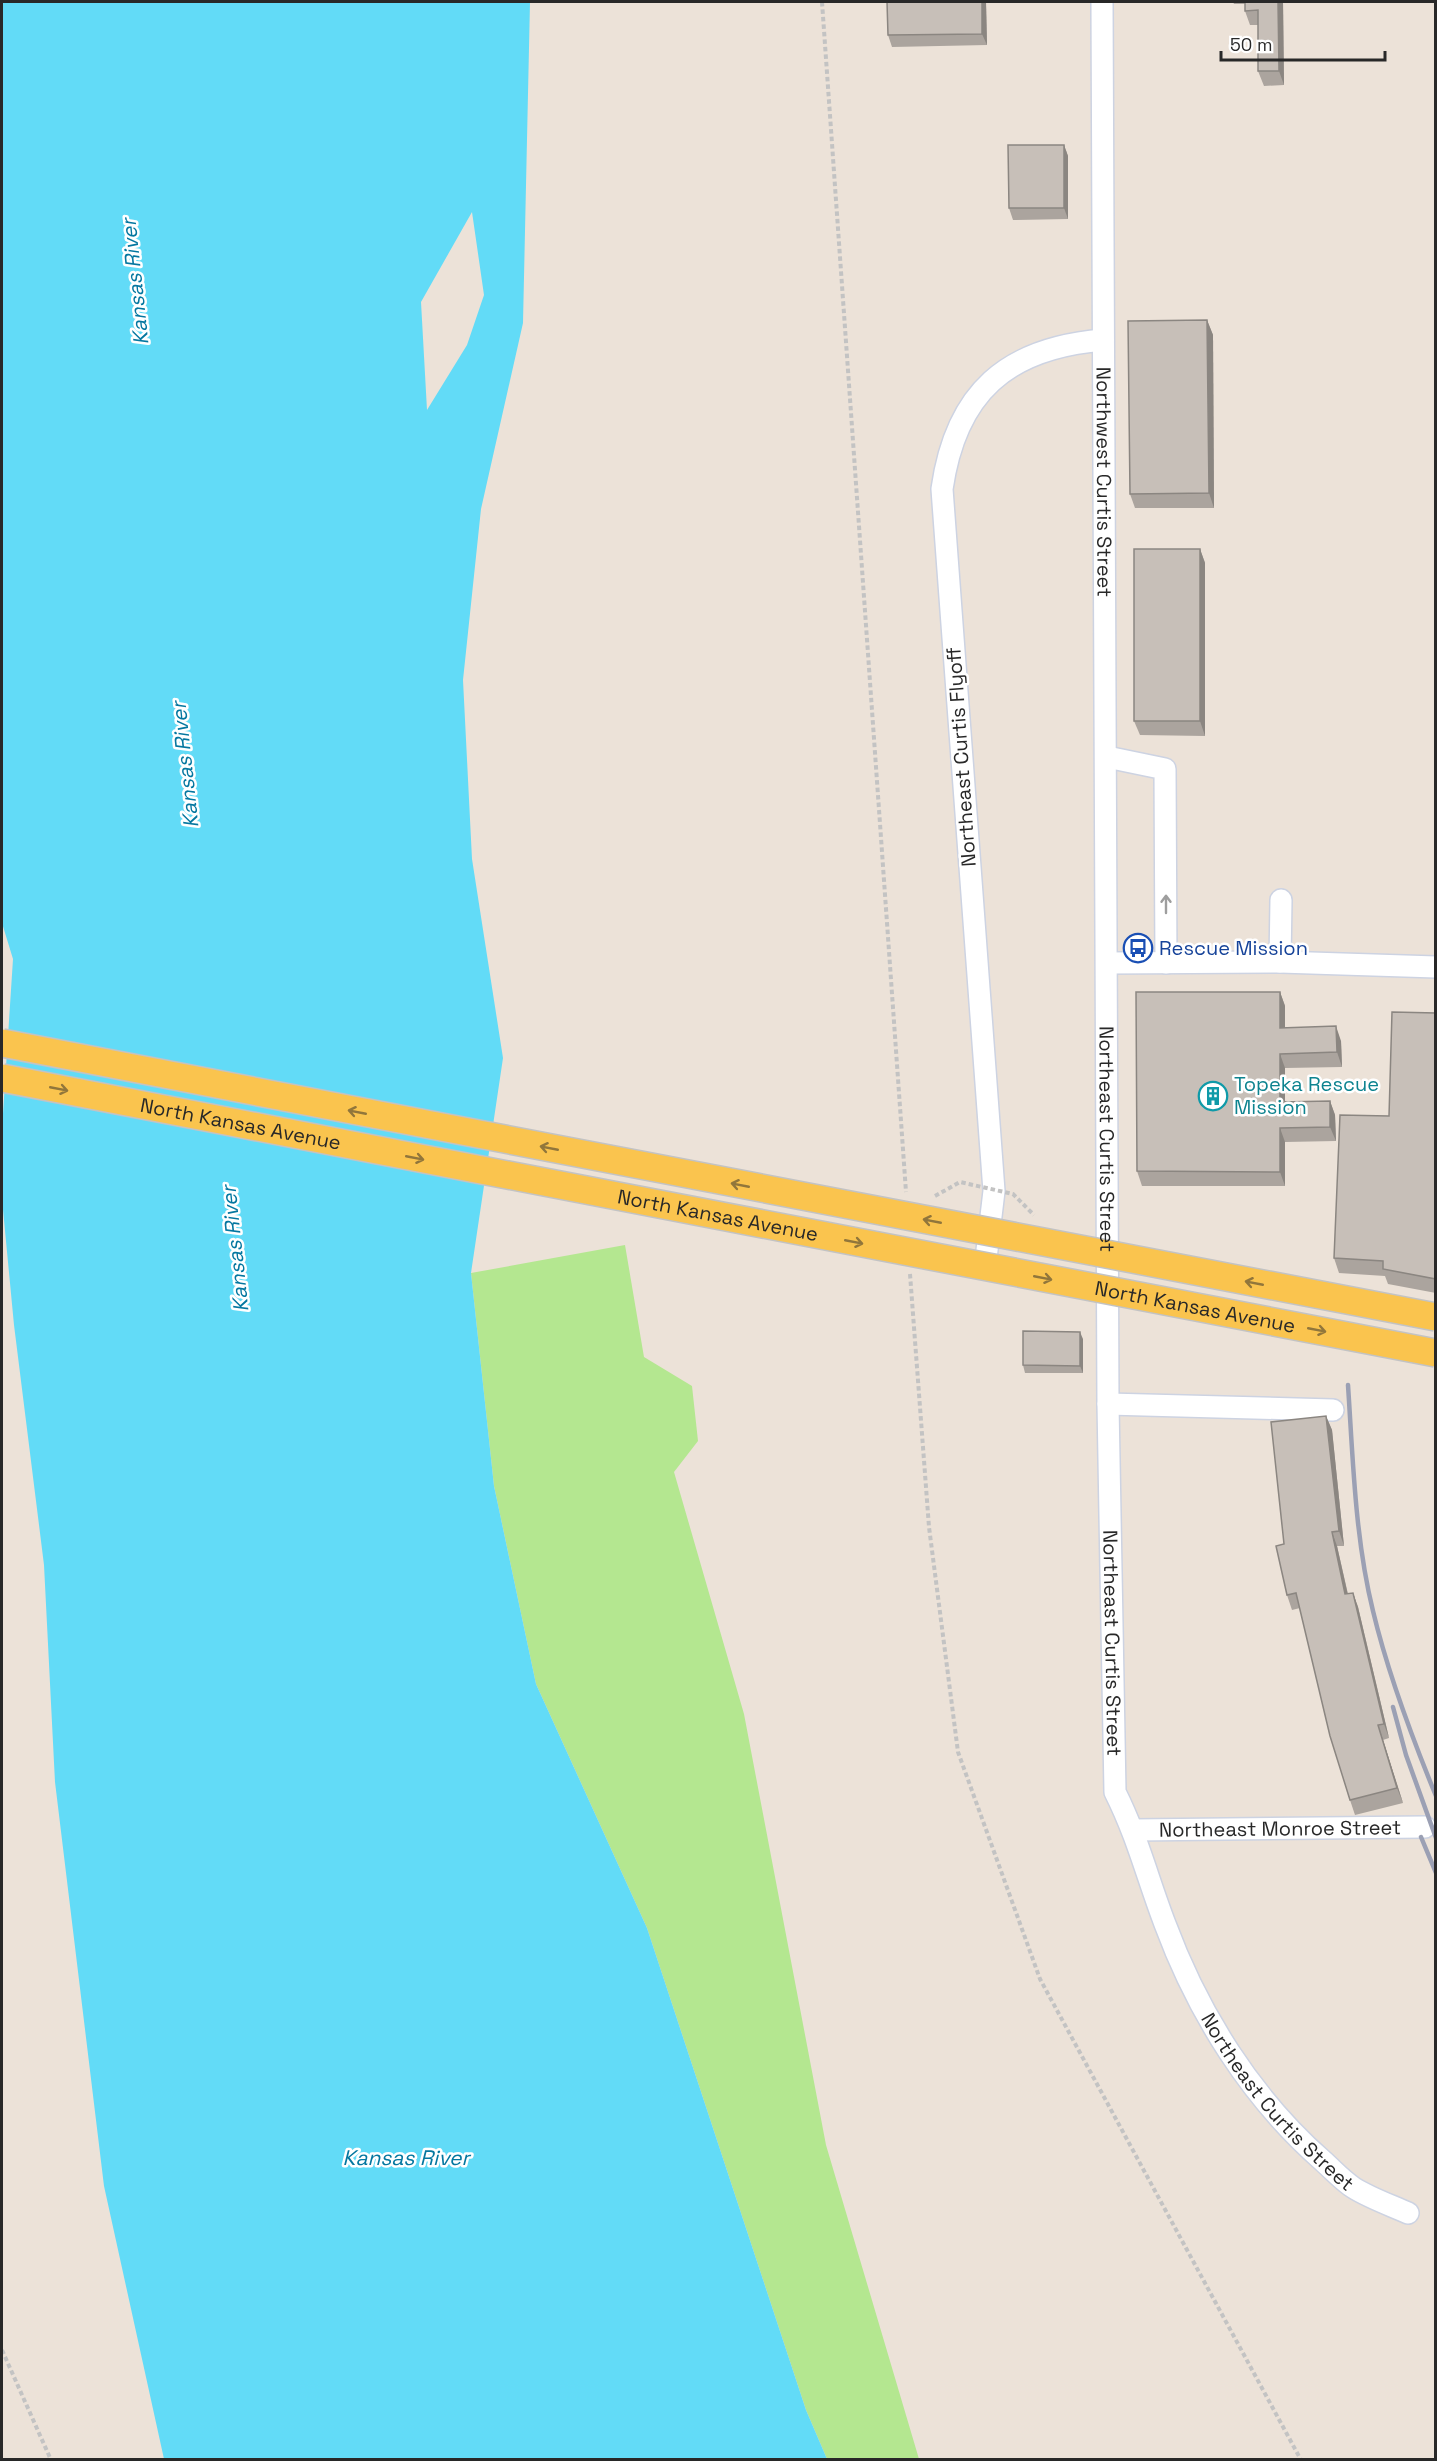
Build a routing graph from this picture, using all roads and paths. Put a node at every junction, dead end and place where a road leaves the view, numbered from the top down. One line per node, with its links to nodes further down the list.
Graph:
1 (1102, 2): 2 (street, Northwest Curtis Street)
2 (1103, 340): 3 (street, Northwest Curtis Street); 11 (street, Northeast Curtis Flyoff)
3 (1107, 757): 6 (street, Northwest Curtis Street); 7 (street, one-way to 3)
4 (1281, 900): 5 (street)
5 (1280, 962): 7 (street); 8 (street)
6 (1108, 963): 7 (street); 15 (street, Northeast Curtis Street)
7 (1166, 963)
8 (1436, 967)
9 (2, 1043): 11 (main road, North Kansas Avenue, one-way to 9, bridge)
10 (2, 1077): 12 (main road, North Kansas Avenue, one-way to 12, bridge)
11 (989, 1232): 12 (street, Northeast Curtis Flyoff); 13 (main road, North Kansas Avenue, one-way to 11, bridge)
12 (985, 1267): 14 (main road, North Kansas Avenue, one-way to 14, bridge)
13 (1436, 1317)
14 (1436, 1353)
15 (1108, 1404): 16 (street); 18 (street, Northeast Curtis Street)
16 (1333, 1410)
17 (1425, 1827): 18 (street, Northeast Monroe Street)
18 (1134, 1830): 19 (street, Northeast Curtis Street)
19 (1408, 2213)
20 (2, 2350): 21 (path)
21 (51, 2460)

